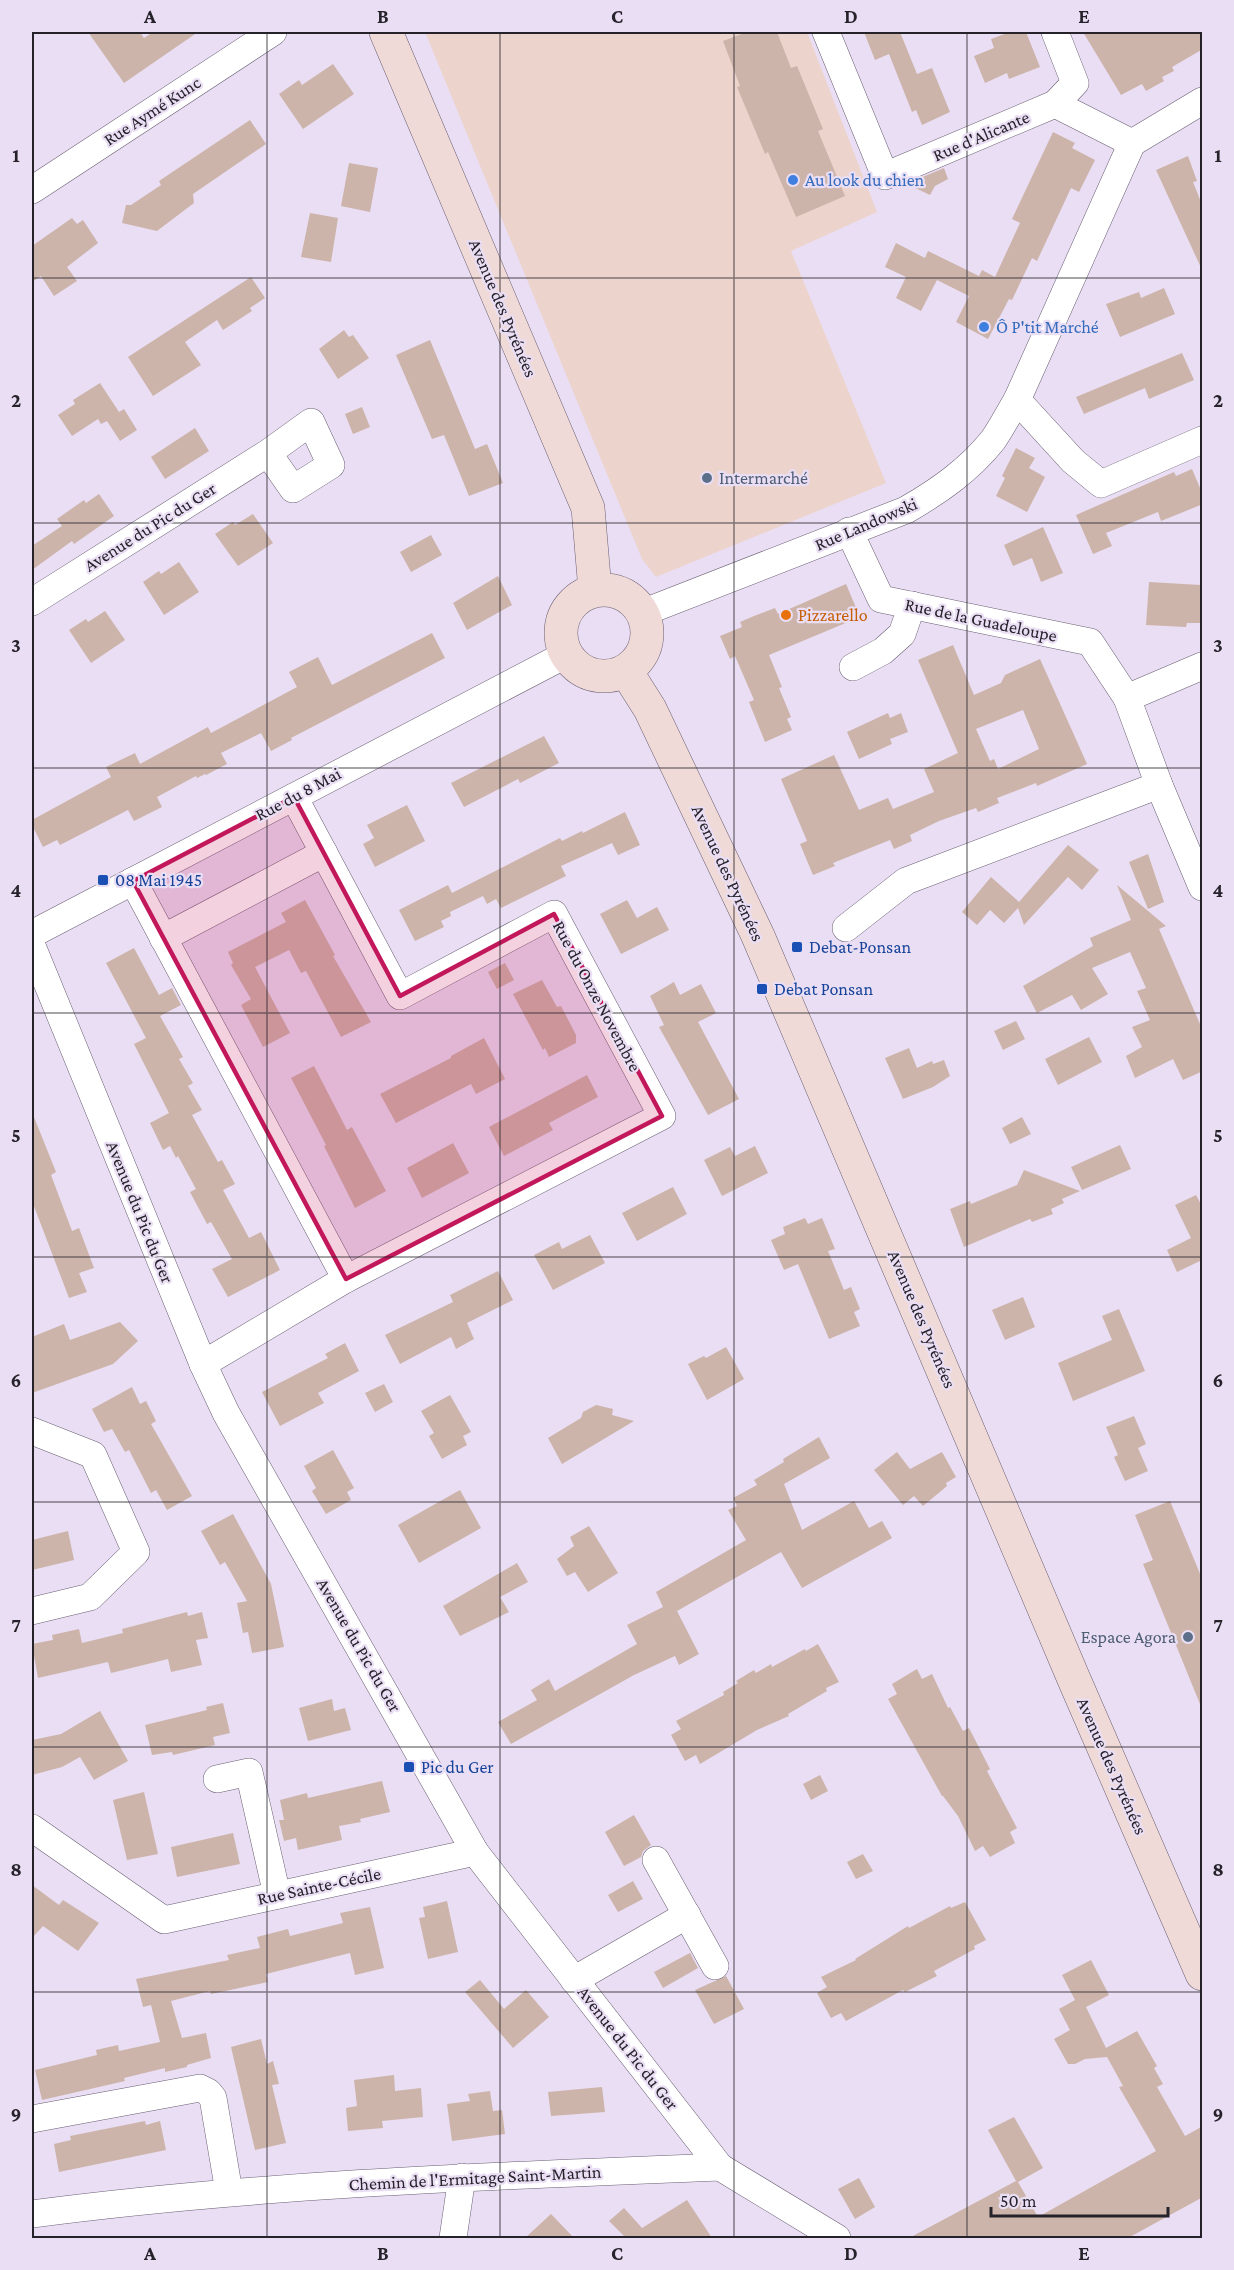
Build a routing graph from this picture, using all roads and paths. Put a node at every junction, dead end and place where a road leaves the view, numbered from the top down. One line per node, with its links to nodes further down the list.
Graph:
1 (273, 32): 8 (street, Rue Aymé Kunc)
2 (386, 32): 13 (main road, Avenue des Pyrénées)
3 (826, 32): 6 (street, Rue d'Alicante)
4 (1055, 32): 6 (street)
5 (1203, 101): 7 (street)
6 (1055, 104): 7 (street)
7 (1132, 143): 9 (street, Rue Landowski)
8 (32, 190)
9 (1017, 400): 10 (street); 12 (street, Rue Landowski)
10 (1203, 440)
11 (268, 453): 14 (street, Avenue du Pic du Ger)
12 (849, 531): 15 (street, Rue de la Guadeloupe); 16 (street, Rue Landowski)
13 (595, 590): 16 (main road); 17 (main road)
14 (32, 602)
15 (912, 605): 19 (street); 21 (street, Rue de la Guadeloupe)
16 (642, 613): 20 (main road)
17 (565, 655): 20 (main road); 23 (street, Rue du 8 Mai)
18 (1203, 666): 21 (street)
19 (853, 667)
20 (626, 671): 42 (main road, Avenue des Pyrénées)
21 (1127, 698): 22 (street, Rue de la Guadeloupe)
22 (1159, 785): 26 (street, Rue de la Guadeloupe); 27 (street)
23 (294, 797): 24 (street, Rue du Onze Novembre); 25 (street, Rue du 8 Mai)
24 (324, 853): 29 (street); 31 (street, Rue du Onze Novembre)
25 (133, 881): 28 (street, Rue du 8 Mai); 29 (street)
26 (1203, 887)
27 (846, 928)
28 (32, 934)
29 (163, 938): 31 (street)
30 (32, 946): 32 (street, Avenue du Pic du Ger)
31 (346, 1279): 32 (street, Rue du Onze Novembre)
32 (203, 1364): 37 (street, Avenue du Pic du Ger)
33 (32, 1431): 34 (street)
34 (32, 1611)
35 (217, 1779): 39 (street)
36 (32, 1828): 39 (street, Rue Sainte-Cécile)
37 (475, 1852): 39 (street, Rue Sainte-Cécile); 43 (street, Avenue du Pic du Ger)
38 (656, 1860): 40 (street)
39 (277, 1895)
40 (687, 1915): 41 (street); 43 (street)
41 (715, 1966)
42 (1203, 1974)
43 (574, 1980): 45 (street, Avenue du Pic du Ger)
44 (32, 2119): 47 (street)
45 (720, 2167): 46 (street, Chemin de l'Ermitage Saint-Martin); 50 (street, Avenue du Pic du Ger)
46 (462, 2177): 47 (street, Chemin de l'Ermitage Saint-Martin); 49 (street)
47 (230, 2192): 48 (street, Chemin de l'Ermitage Saint-Martin)
48 (32, 2214)
49 (453, 2238)
50 (837, 2238)

